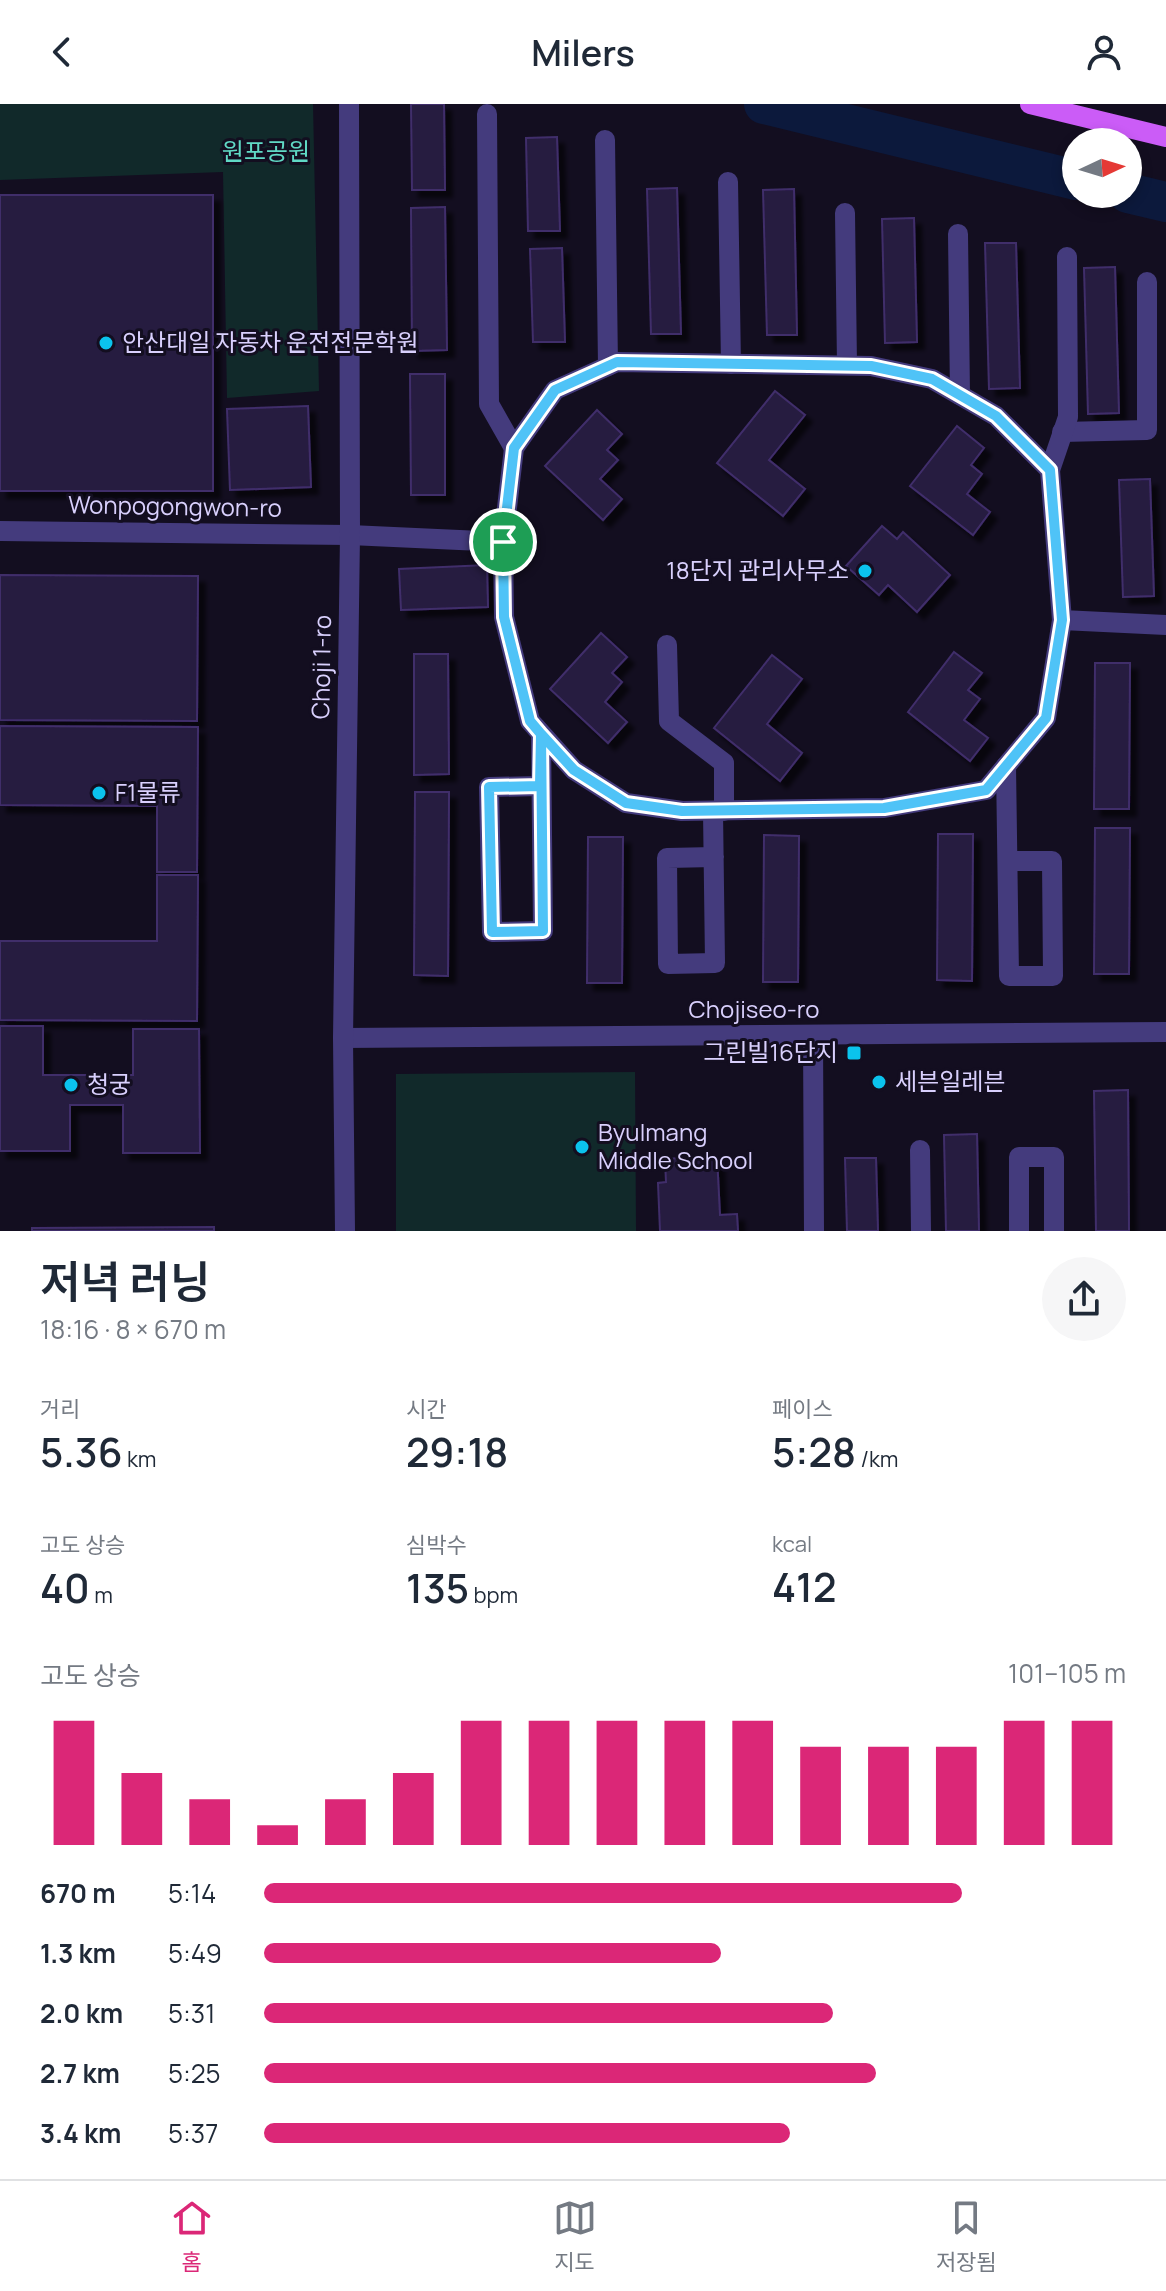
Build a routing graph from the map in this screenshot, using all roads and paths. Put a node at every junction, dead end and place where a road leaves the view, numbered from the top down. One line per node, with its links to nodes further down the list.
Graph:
1 (349, 104): 19 (street, Choji 1-ro)
2 (1030, 104): 4 (main road)
3 (487, 114): 16 (street)
4 (1166, 137)
5 (605, 140): 13 (street)
6 (728, 182): 11 (street)
7 (845, 213): 12 (street)
8 (958, 234): 14 (street)
9 (1067, 257): 15 (street)
10 (1147, 282): 15 (street)
11 (731, 364): 12 (street); 13 (street)
12 (847, 365): 14 (street)
13 (608, 366): 16 (street)
14 (960, 395): 17 (street)
15 (1062, 432): 17 (street)
16 (514, 448): 20 (street)
17 (1050, 470): 21 (street)
18 (0, 531): 19 (street, Wonpogongwon-ro)
19 (350, 535): 20 (street, Wonpogongwon-ro); 32 (street, Choji 1-ro)
20 (503, 542): 24 (street)
21 (1062, 620): 22 (street); 25 (street)
22 (1166, 625)
23 (667, 645): 27 (street)
24 (541, 734): 26 (street); 27 (street)
25 (1006, 766): 27 (street); 29 (street)
26 (540, 786): 26 (street)
27 (718, 811): 28 (street)
28 (714, 857): 28 (street)
29 (1008, 861): 29 (street)
30 (1166, 1032): 31 (street, Chojiseo-ro)
31 (813, 1035): 32 (street, Chojiseo-ro); 35 (street)
32 (343, 1038): 34 (street, Choji 1-ro)
33 (920, 1150): 36 (street)
34 (345, 1231)
35 (814, 1231)
36 (921, 1231)
37 (1019, 1231): 38 (street)
38 (1054, 1231)

